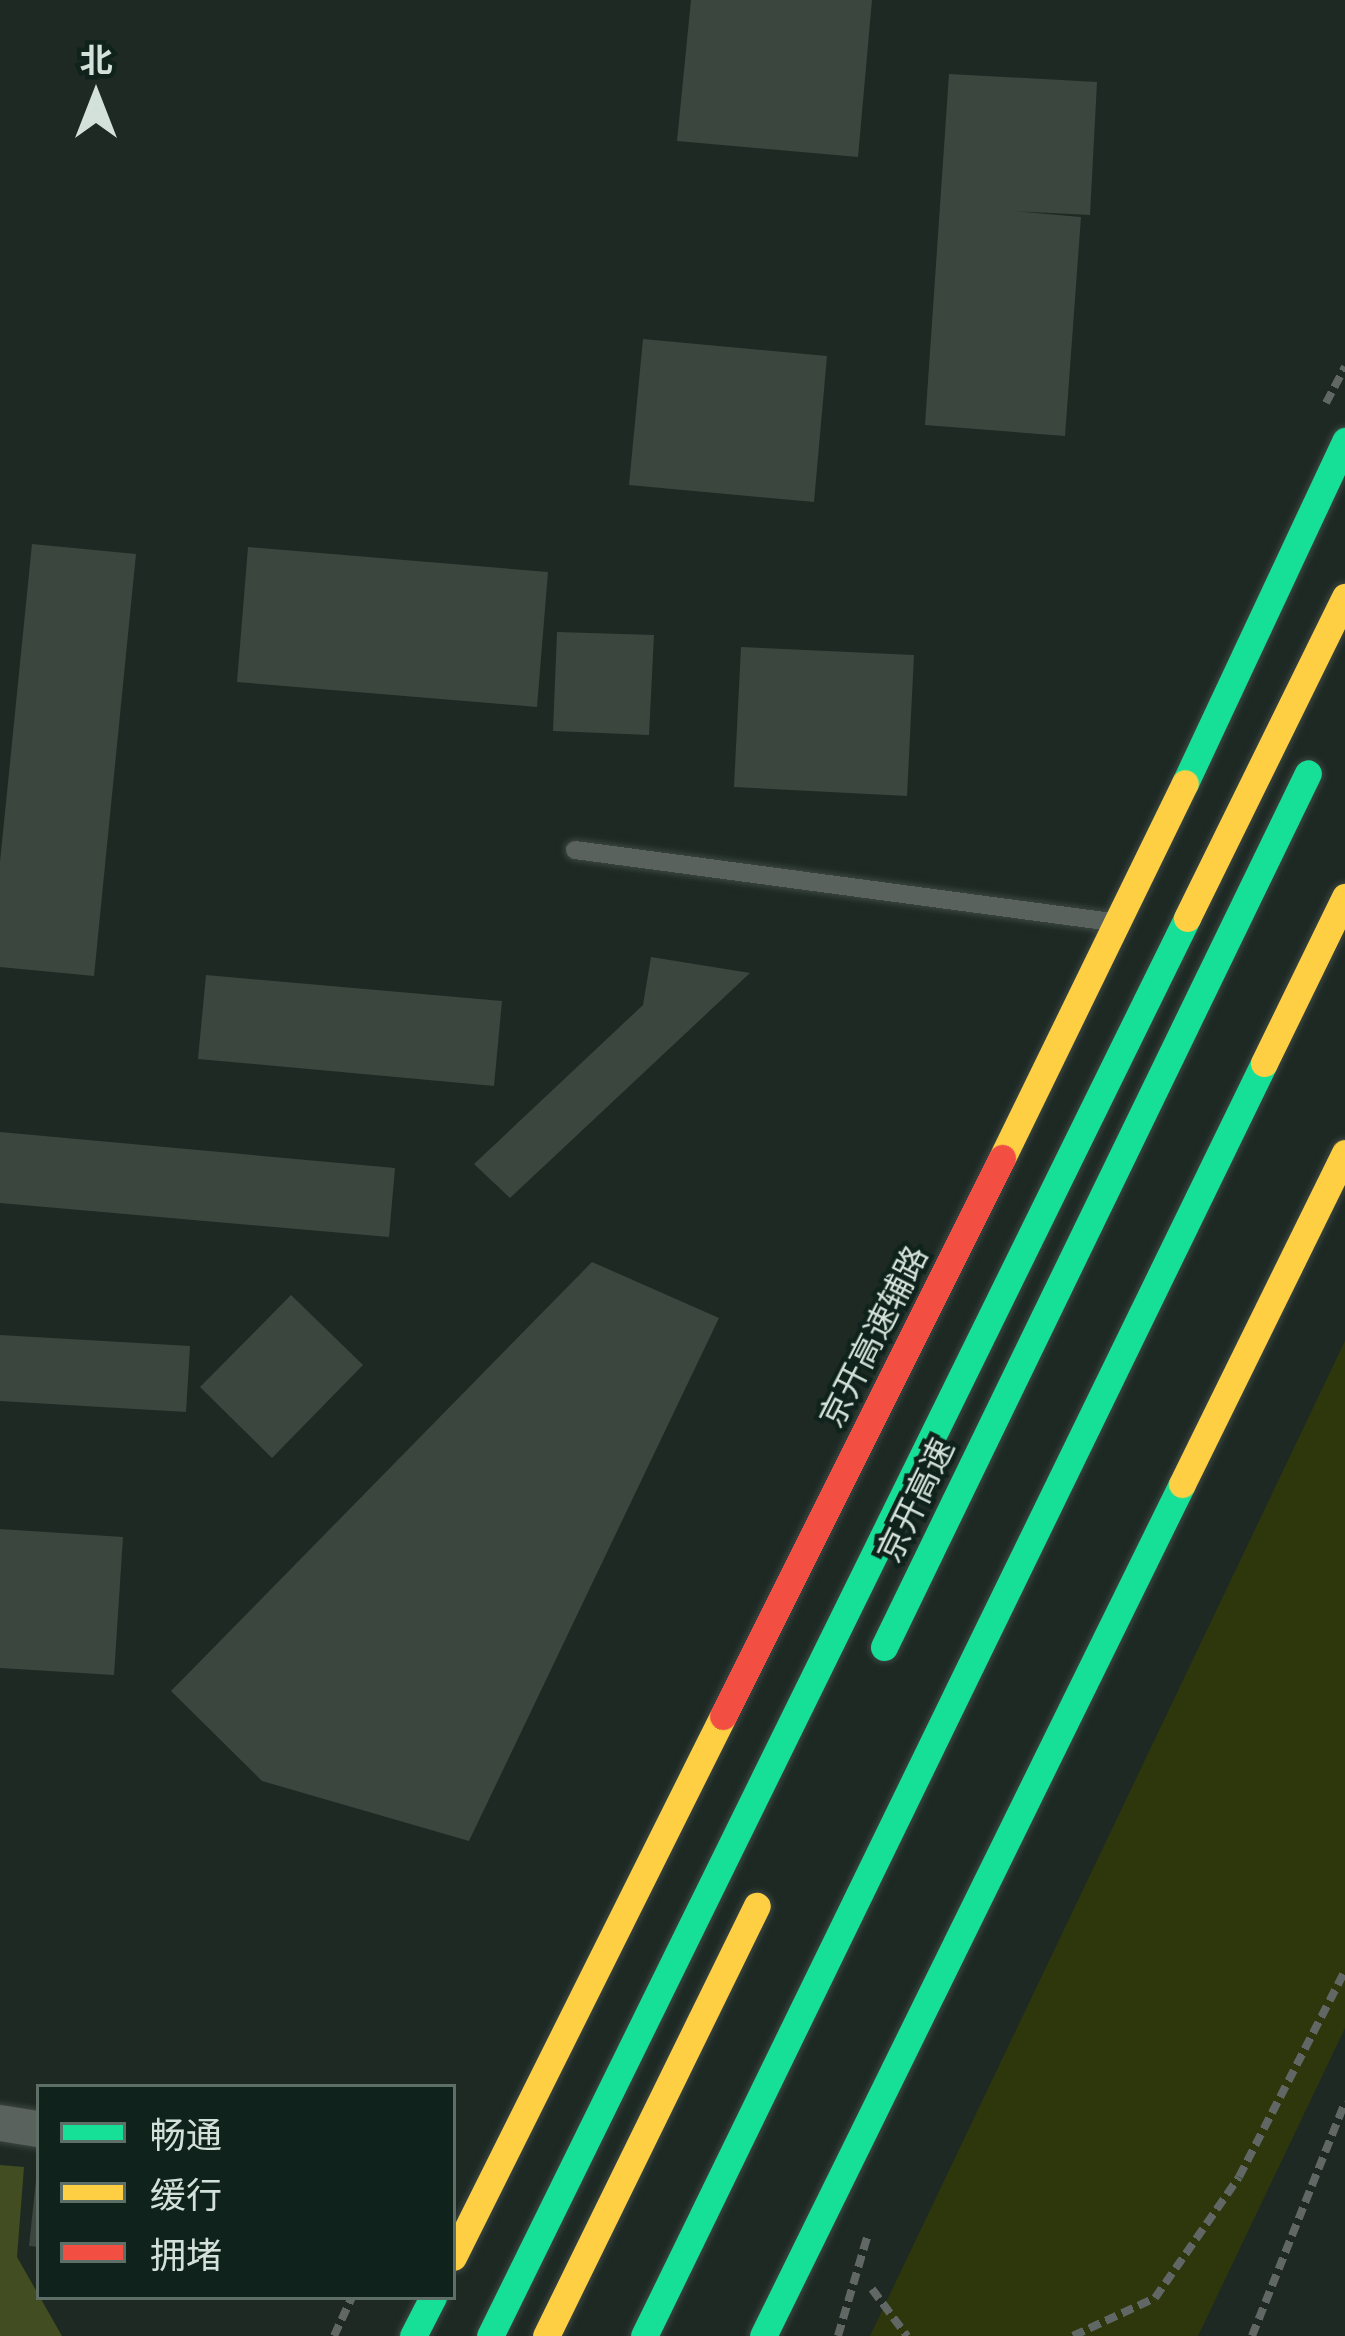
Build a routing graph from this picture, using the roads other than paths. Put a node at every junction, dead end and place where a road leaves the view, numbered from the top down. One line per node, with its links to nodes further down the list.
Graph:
1 (1345, 441): 6 (main road, 京开高速辅路)
2 (1345, 597): 16 (main road)
3 (1325, 737): 8 (main road, 京开高速)
4 (575, 850): 6 (lane)
5 (1345, 896): 18 (main road)
6 (1120, 923): 12 (main road, 京开高速辅路)
7 (1345, 1153): 19 (main road)
8 (869, 1677)
9 (775, 1868): 17 (main road)
10 (0, 2123): 11 (street)
11 (36, 2129)
12 (469, 2192): 13 (main road, 京开高速辅路)
13 (456, 2245)
14 (431, 2300): 15 (main road)
15 (413, 2336)
16 (490, 2336)
17 (546, 2336)
18 (644, 2336)
19 (763, 2336)

